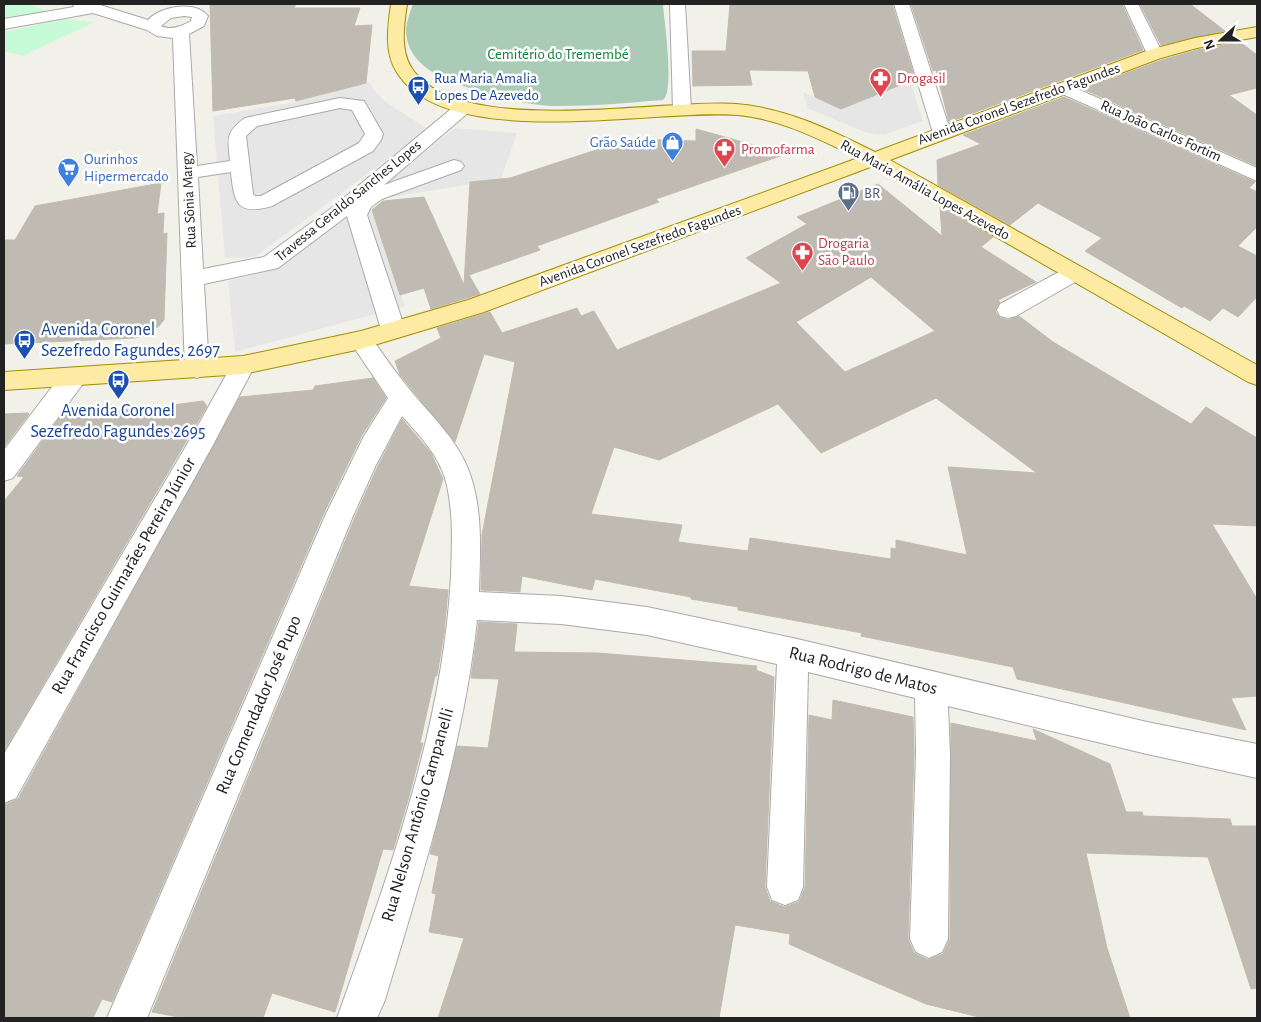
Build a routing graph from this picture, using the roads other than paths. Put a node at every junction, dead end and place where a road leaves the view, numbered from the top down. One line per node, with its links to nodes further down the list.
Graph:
1 (399, 4): 13 (main road, Rua Maria Amália Lopes Azevedo)
2 (677, 4): 14 (street)
3 (901, 4): 15 (street)
4 (1131, 4): 11 (street)
5 (87, 6): 7 (street); 8 (street)
6 (188, 7): 8 (street); 9 (street)
7 (4, 24)
8 (154, 27): 9 (street)
9 (181, 31): 19 (street, Rua Sônia Margy)
10 (1257, 32): 11 (main road, Avenida Coronel Sezefredo Fagundes)
11 (1156, 54): 12 (main road, Avenida Coronel Sezefredo Fagundes)
12 (1064, 88): 15 (main road, Avenida Coronel Sezefredo Fagundes); 20 (street, Rua João Carlos Fortim)
13 (463, 108): 14 (main road, Rua Maria Amália Lopes Azevedo); 22 (street, Travessa Geraldo Sanches Lopes)
14 (682, 109): 16 (main road, Rua Maria Amália Lopes Azevedo)
15 (942, 133): 16 (main road, Avenida Coronel Sezefredo Fagundes)
16 (874, 159): 21 (main road, Rua Maria Amália Lopes Azevedo); 24 (main road, Avenida Coronel Sezefredo Fagundes)
17 (240, 164): 17 (street); 19 (street)
18 (454, 166): 24 (street)
19 (188, 173): 22 (street, Rua Sônia Margy)
20 (1257, 175)
21 (1074, 273): 23 (street); 28 (main road, Rua Maria Amália Lopes Azevedo)
22 (192, 279): 27 (street, Rua Sônia Margy)
23 (1008, 310)
24 (393, 329): 25 (main road, Avenida Coronel Sezefredo Fagundes)
25 (360, 340): 26 (main road, Avenida Coronel Sezefredo Fagundes); 31 (street, Rua Nelson Antônio Campanelli)
26 (243, 365): 27 (main road, Avenida Coronel Sezefredo Fagundes); 37 (street, Rua Francisco Guimarães Pereira Júnior)
27 (197, 368): 29 (main road, Avenida Coronel Sezefredo Fagundes)
28 (1257, 376)
29 (73, 378): 30 (main road, Avenida Coronel Sezefredo Fagundes); 32 (street)
30 (4, 381)
31 (401, 397): 33 (street, Rua Nelson Antônio Campanelli); 40 (street, Rua Comendador José Pupo)
32 (4, 470)
33 (464, 605): 34 (street, Rua Rodrigo de Matos); 41 (street, Rua Nelson Antônio Campanelli)
34 (793, 653): 35 (street, Rua Rodrigo de Matos); 38 (street)
35 (931, 688): 36 (street, Rua Rodrigo de Matos); 39 (street)
36 (1257, 761)
37 (4, 786)
38 (785, 887)
39 (929, 939)
40 (127, 1018)
41 (357, 1018)

